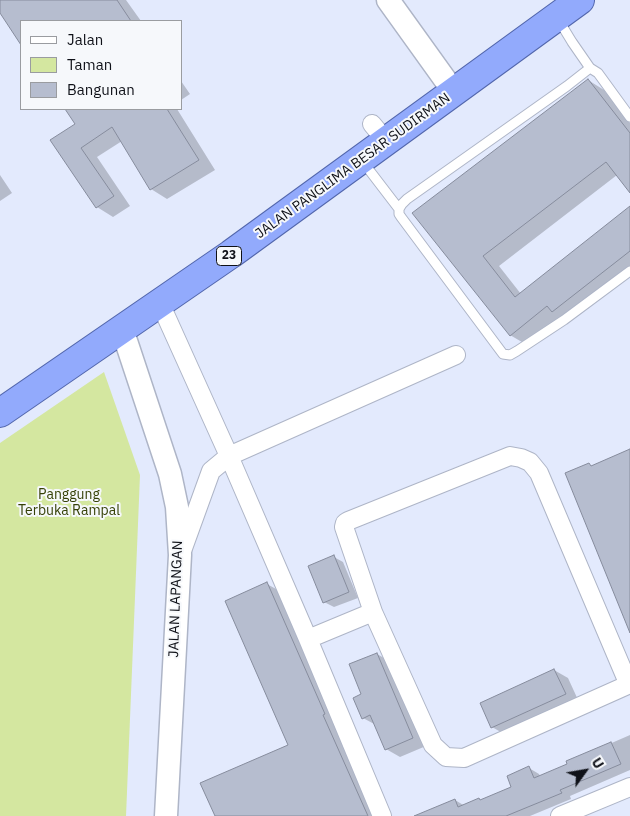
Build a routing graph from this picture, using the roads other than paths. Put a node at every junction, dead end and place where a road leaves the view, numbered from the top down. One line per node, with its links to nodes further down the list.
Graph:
1 (388, 0): 5 (street)
2 (580, 0): 3 (highway, JALAN PANGLIMA BESAR SUDIRMAN / 23)
3 (557, 17): 4 (lane); 5 (highway, JALAN PANGLIMA BESAR SUDIRMAN / 23)
4 (590, 68): 6 (lane); 8 (lane)
5 (454, 92): 7 (highway, JALAN PANGLIMA BESAR SUDIRMAN / 23)
6 (630, 116)
7 (361, 160): 8 (lane); 10 (highway, JALAN PANGLIMA BESAR SUDIRMAN / 23)
8 (399, 209): 9 (lane)
9 (630, 271)
10 (160, 303): 11 (highway, JALAN PANGLIMA BESAR SUDIRMAN / 23); 14 (street)
11 (122, 329): 13 (highway, JALAN PANGLIMA BESAR SUDIRMAN / 23); 15 (street, JALAN LAPANGAN)
12 (456, 355): 14 (street)
13 (0, 413)
14 (229, 456): 15 (street); 17 (street)
15 (180, 555): 20 (street, JALAN LAPANGAN)
16 (373, 612): 17 (street); 18 (street); 18 (street)
17 (308, 639): 21 (street)
18 (630, 685)
19 (630, 787): 22 (street)
20 (166, 816)
21 (382, 816)
22 (560, 816)

